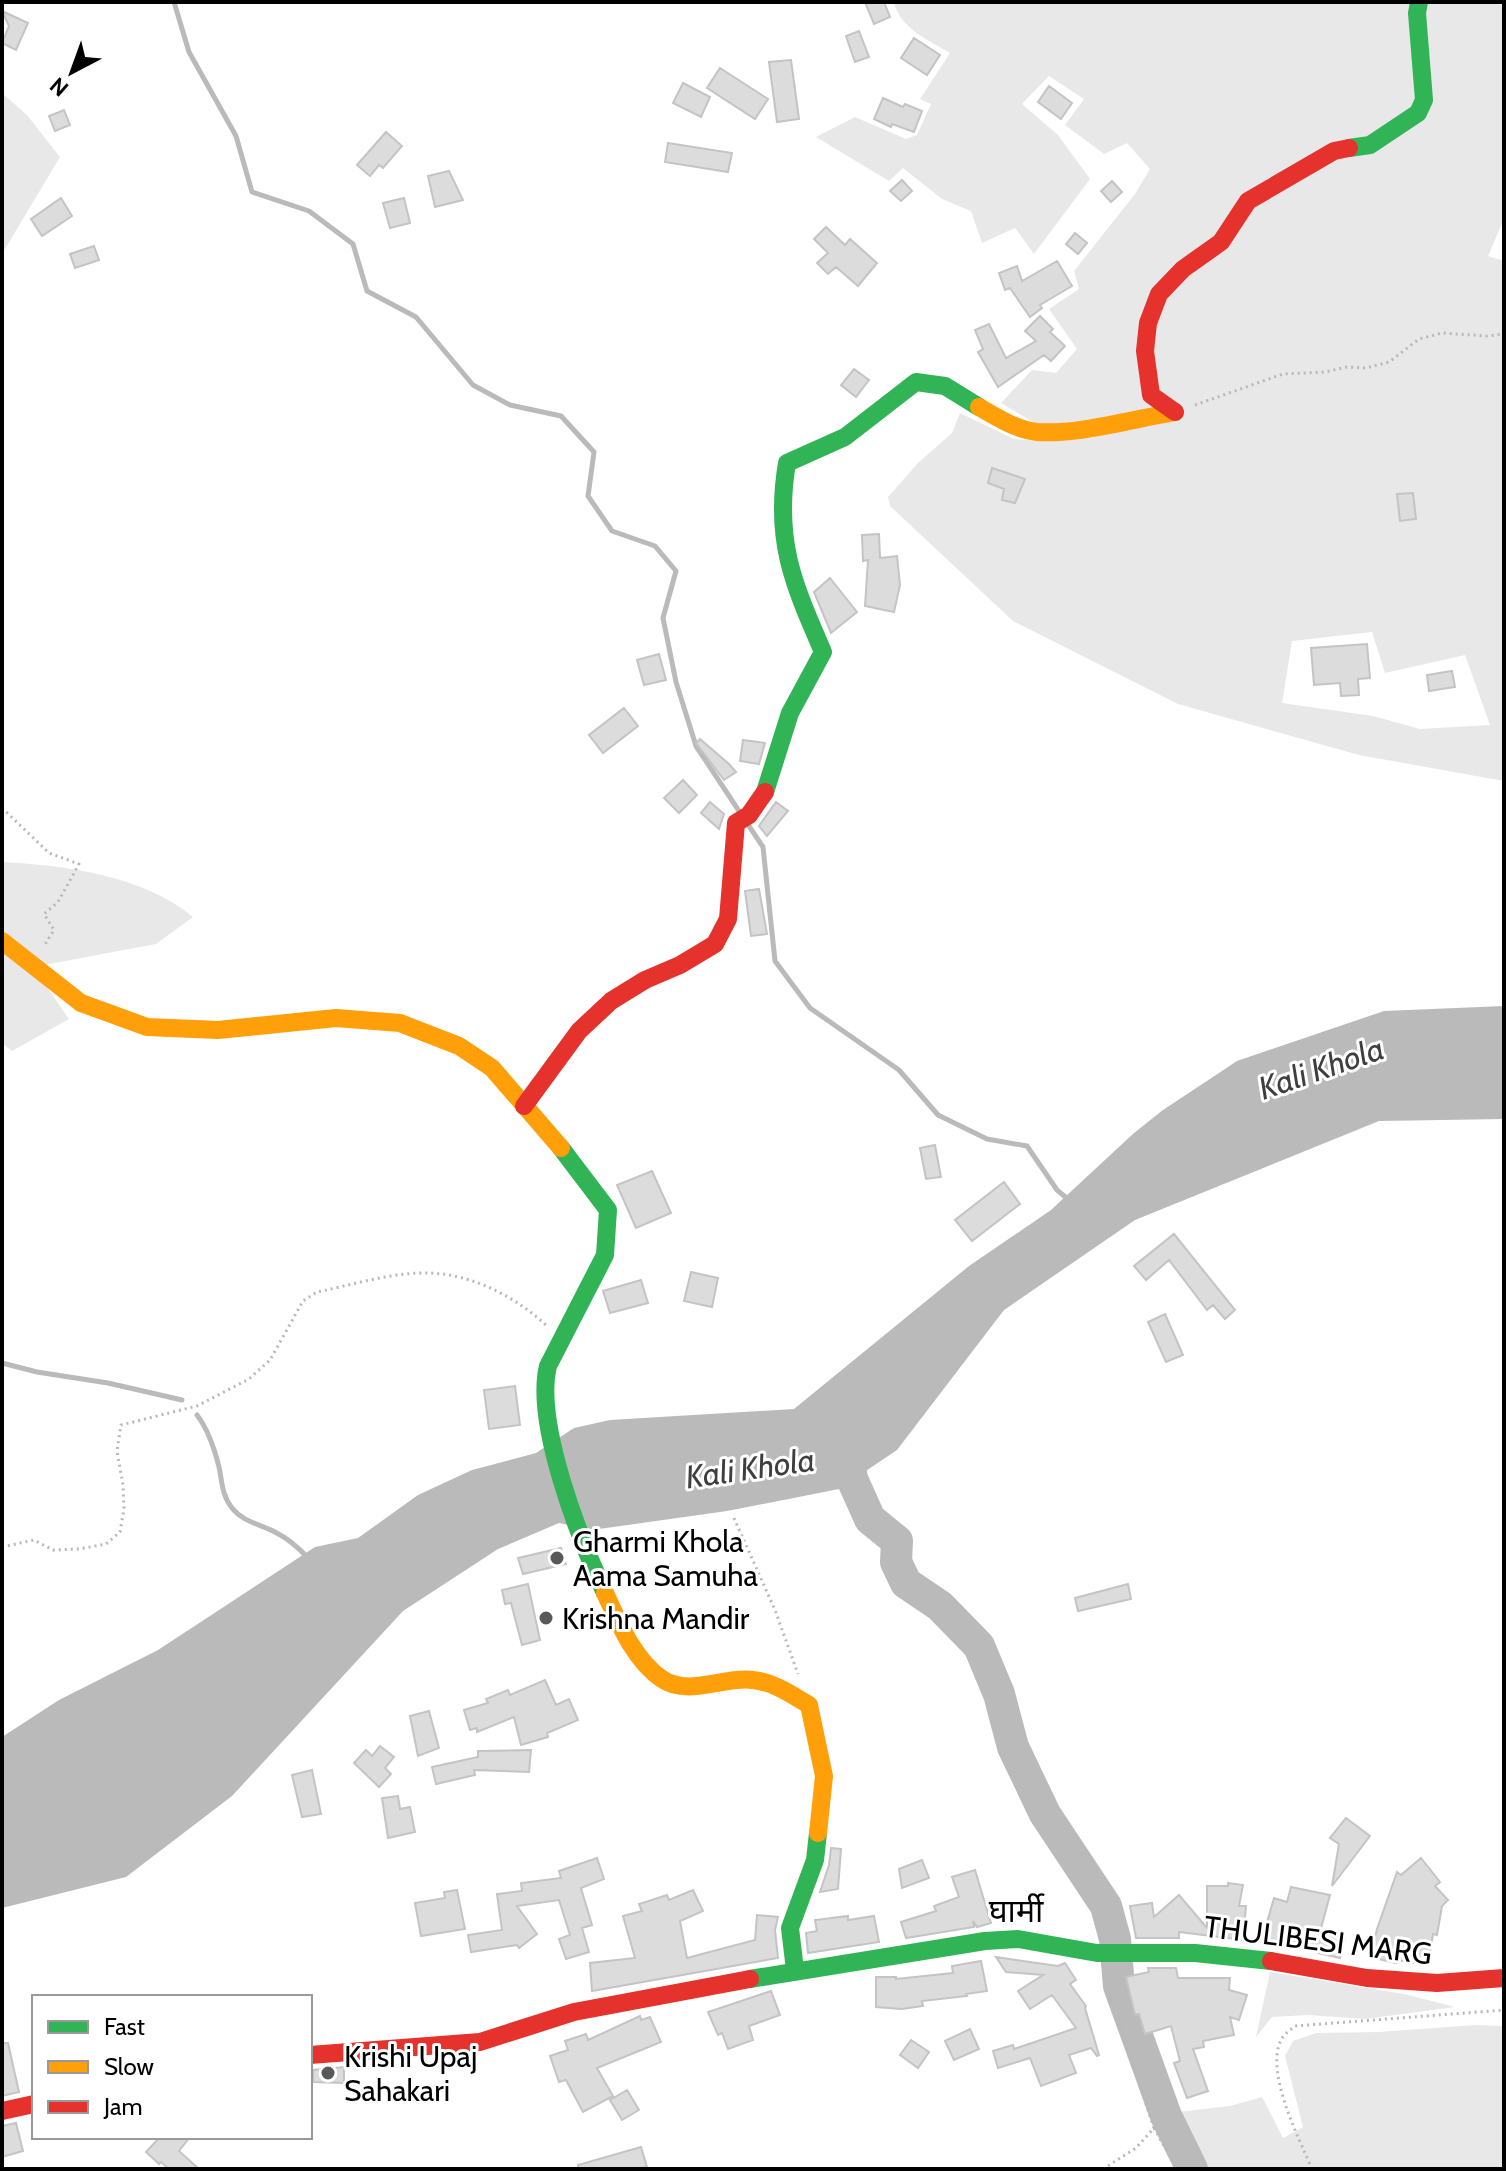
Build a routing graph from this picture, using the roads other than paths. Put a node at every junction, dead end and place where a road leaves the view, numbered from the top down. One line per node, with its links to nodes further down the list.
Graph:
1 (1419, 2): 3 (street)
2 (2, 941): 3 (street)
3 (524, 1106): 4 (street)
4 (795, 1970): 5 (street, THULIBESI MARG); 6 (street, THULIBESI MARG)
5 (1504, 1978)
6 (312, 2055)
7 (32, 2104): 8 (street)
8 (2, 2111)

